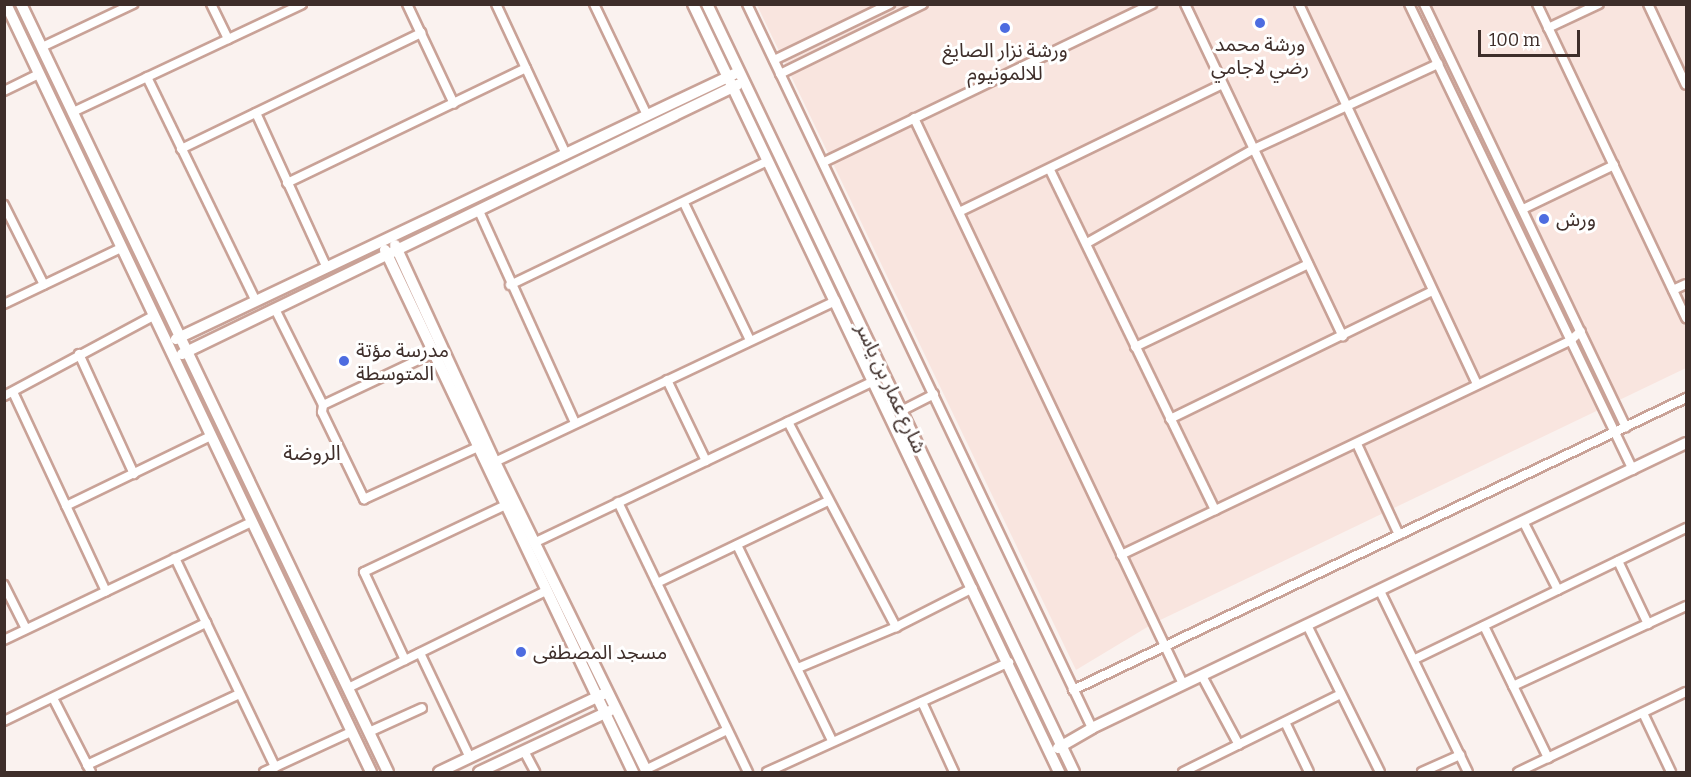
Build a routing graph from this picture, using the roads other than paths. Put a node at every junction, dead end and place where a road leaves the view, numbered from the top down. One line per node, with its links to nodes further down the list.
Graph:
1 (6, 4): 30 (street)
2 (21, 4): 26 (street)
3 (133, 4): 22 (street)
4 (211, 4): 25 (street)
5 (302, 4): 25 (street)
6 (407, 4): 24 (street)
7 (496, 4): 29 (street)
8 (594, 4): 42 (street)
9 (693, 4): 34 (street, شارع عمار بن ياسر)
10 (708, 4): 32 (street, شارع عمار بن ياسر)
11 (747, 4): 27 (street)
12 (891, 4): 27 (street)
13 (923, 4): 31 (street)
14 (1152, 4): 43 (street)
15 (1185, 4): 35 (street)
16 (1299, 4): 39 (street)
17 (1409, 4): 28 (street)
18 (1424, 4): 54 (street)
19 (1537, 4): 23 (street)
20 (1599, 4): 23 (street)
21 (1648, 4): 36 (street)
22 (118, 8): 26 (street)
23 (1548, 28): 49 (street)
24 (421, 33): 38 (street); 41 (street)
25 (228, 39): 33 (street)
26 (42, 47): 40 (street)
27 (774, 60): 31 (street)
28 (1438, 64): 39 (street); 77 (street)
29 (526, 68): 38 (street); 46 (street)
30 (39, 74): 37 (street); 61 (street)
31 (780, 74): 48 (street)
32 (742, 76): 34 (street); 94 (street, شارع عمار بن ياسر)
33 (147, 77): 40 (street); 45 (street)
34 (730, 82): 42 (street); 47 (street, شارع عمار بن ياسر); 55 (street)
35 (1221, 85): 44 (street); 50 (street)
36 (1686, 85)
37 (4, 91)
38 (454, 104): 51 (street)
39 (1348, 104): 44 (street); 69 (street)
40 (73, 112): 78 (street)
41 (256, 113): 45 (street); 51 (street)
42 (647, 115): 46 (street)
43 (915, 118): 48 (street); 56 (street)
44 (1254, 149): 60 (street); 63 (street)
45 (181, 150): 71 (street)
46 (566, 154): 58 (street)
47 (768, 161): 52 (street); 70 (street, شارع عمار بن ياسر)
48 (824, 162): 90 (street)
49 (1614, 165): 54 (street); 68 (street)
50 (1050, 170): 56 (street); 60 (street)
51 (287, 183): 64 (street)
52 (684, 202): 67 (street); 79 (street)
53 (4, 205): 57 (street)
54 (1522, 209): 77 (street)
55 (479, 211): 62 (street); 67 (street)
56 (960, 212): 119 (street)
57 (7, 214): 66 (street)
58 (392, 237): 59 (street); 62 (street)
59 (381, 242): 62 (street); 64 (street)
60 (1087, 243): 81 (street)
61 (121, 248): 66 (street); 74 (street)
62 (392, 252): 73 (street); 83 (street); 105 (street)
63 (1308, 264): 76 (street); 81 (street)
64 (327, 268): 71 (street)
65 (1686, 284): 68 (street)
66 (44, 285): 72 (street)
67 (510, 285): 97 (street)
68 (1673, 290): 75 (street)
69 (1432, 291): 76 (street); 88 (street)
70 (836, 301): 79 (street); 87 (street, شارع عمار بن ياسر)
71 (256, 302): 78 (street)
72 (4, 304)
73 (275, 309): 82 (street); 93 (street)
74 (153, 316): 80 (street); 84 (street)
75 (1686, 318)
76 (1343, 336): 95 (street)
77 (1577, 336): 88 (street); 98 (street); 99 (street)
78 (181, 337): 80 (street); 82 (street)
79 (750, 340): 86 (street)
80 (167, 344): 85 (street)
81 (1135, 347): 95 (street)
82 (188, 352): 85 (street); 146 (street)
83 (433, 353): 93 (street); 103 (street)
84 (79, 354): 89 (street); 107 (street)
85 (174, 358): 100 (street)
86 (667, 380): 97 (street); 104 (street)
87 (872, 382): 96 (street); 124 (street, شارع عمار بن ياسر)
88 (1477, 384): 102 (street)
89 (13, 392): 91 (street); 111 (street)
90 (933, 394): 94 (street); 147 (street)
91 (4, 396)
92 (1686, 398): 98 (street)
93 (323, 405): 103 (street)
94 (901, 411): 167 (street, شارع عمار بن ياسر)
95 (1170, 418): 112 (street)
96 (788, 422): 104 (street); 108 (street)
97 (574, 423): 105 (street)
98 (1626, 427): 99 (street)
99 (1615, 432): 106 (street); 116 (street)
100 (211, 436): 107 (street); 113 (street)
101 (1686, 443): 106 (street)
102 (1357, 444): 112 (street); 116 (street)
103 (478, 447): 110 (street)
104 (706, 461): 109 (street)
105 (495, 462): 117 (street)
106 (1634, 470): 114 (street)
107 (134, 474): 111 (street)
108 (828, 501): 118 (street); 134 (street)
109 (618, 502): 117 (street); 122 (street)
110 (506, 505): 127 (street); 140 (street)
111 (66, 506): 126 (street)
112 (1215, 510): 119 (street)
113 (252, 522): 120 (street); 163 (street)
114 (1524, 523): 125 (street); 128 (street)
115 (1686, 528): 121 (street)
116 (1400, 535): 137 (street)
117 (534, 543): 148 (street)
118 (737, 545): 122 (street); 142 (street)
119 (1121, 555): 137 (street)
120 (175, 558): 126 (street); 130 (street)
121 (1618, 561): 125 (street); 131 (street)
122 (657, 583): 162 (street)
123 (4, 585): 135 (street)
124 (974, 588): 134 (street); 141 (street, شارع عمار بن ياسر)
125 (1558, 590): 133 (street)
126 (106, 591): 135 (street)
127 (546, 591): 138 (street); 152 (street)
128 (1380, 591): 132 (street); 139 (street)
129 (1686, 606): 131 (street)
130 (206, 623): 151 (street); 153 (street)
131 (1648, 624): 145 (street)
132 (1308, 625): 143 (street); 150 (street)
133 (1484, 626): 139 (street); 145 (street)
134 (896, 627): 142 (street)
135 (26, 630): 136 (street)
136 (4, 640)
137 (1166, 648): 144 (street); 147 (street)
138 (420, 653): 140 (street); 171 (street)
139 (1415, 659): 170 (street)
140 (405, 660): 146 (street)
141 (1009, 662): 154 (street); 169 (street, شارع عمار بن ياسر)
142 (798, 668): 165 (street)
143 (1202, 676): 144 (street); 166 (street)
144 (1184, 684): 161 (street)
145 (1513, 686): 172 (street)
146 (348, 688): 164 (street)
147 (1073, 690): 161 (street)
148 (609, 691): 152 (street); 155 (street)
149 (1686, 692): 158 (street)
150 (1341, 693): 160 (street); 190 (street)
151 (239, 694): 173 (street); 174 (street)
152 (597, 697): 157 (street); 171 (street)
153 (53, 698): 159 (street); 174 (street)
154 (922, 702): 165 (street); 185 (street)
155 (616, 707): 157 (street); 175 (street)
156 (422, 708): 164 (street)
157 (605, 713): 168 (street); 182 (street)
158 (1643, 713): 172 (street); 194 (street)
159 (4, 721)
160 (1285, 722): 166 (street); 189 (street)
161 (1092, 728): 167 (street)
162 (727, 729): 175 (street); 183 (street)
163 (351, 732): 173 (street); 177 (street)
164 (369, 732): 178 (street)
165 (832, 741): 184 (street)
166 (1239, 745): 188 (street)
167 (1062, 746): 169 (street); 187 (street, شارع عمار بن ياسر)
168 (524, 751): 180 (street); 181 (street)
169 (1050, 752): 186 (street, شارع عمار بن ياسر)
170 (1460, 754): 191 (street); 192 (street)
171 (470, 758): 179 (street)
172 (1548, 758): 193 (street)
173 (275, 767): 176 (street)
174 (89, 769)
175 (646, 771)
176 (264, 772)
177 (370, 772)
178 (388, 772)
179 (439, 772)
180 (479, 772)
181 (535, 772)
182 (633, 772)
183 (748, 772)
184 (766, 772)
185 (954, 772)
186 (1059, 772)
187 (1074, 772)
188 (1183, 772)
189 (1309, 772)
190 (1380, 772)
191 (1422, 772)
192 (1468, 772)
193 (1518, 772)
194 (1671, 772)

